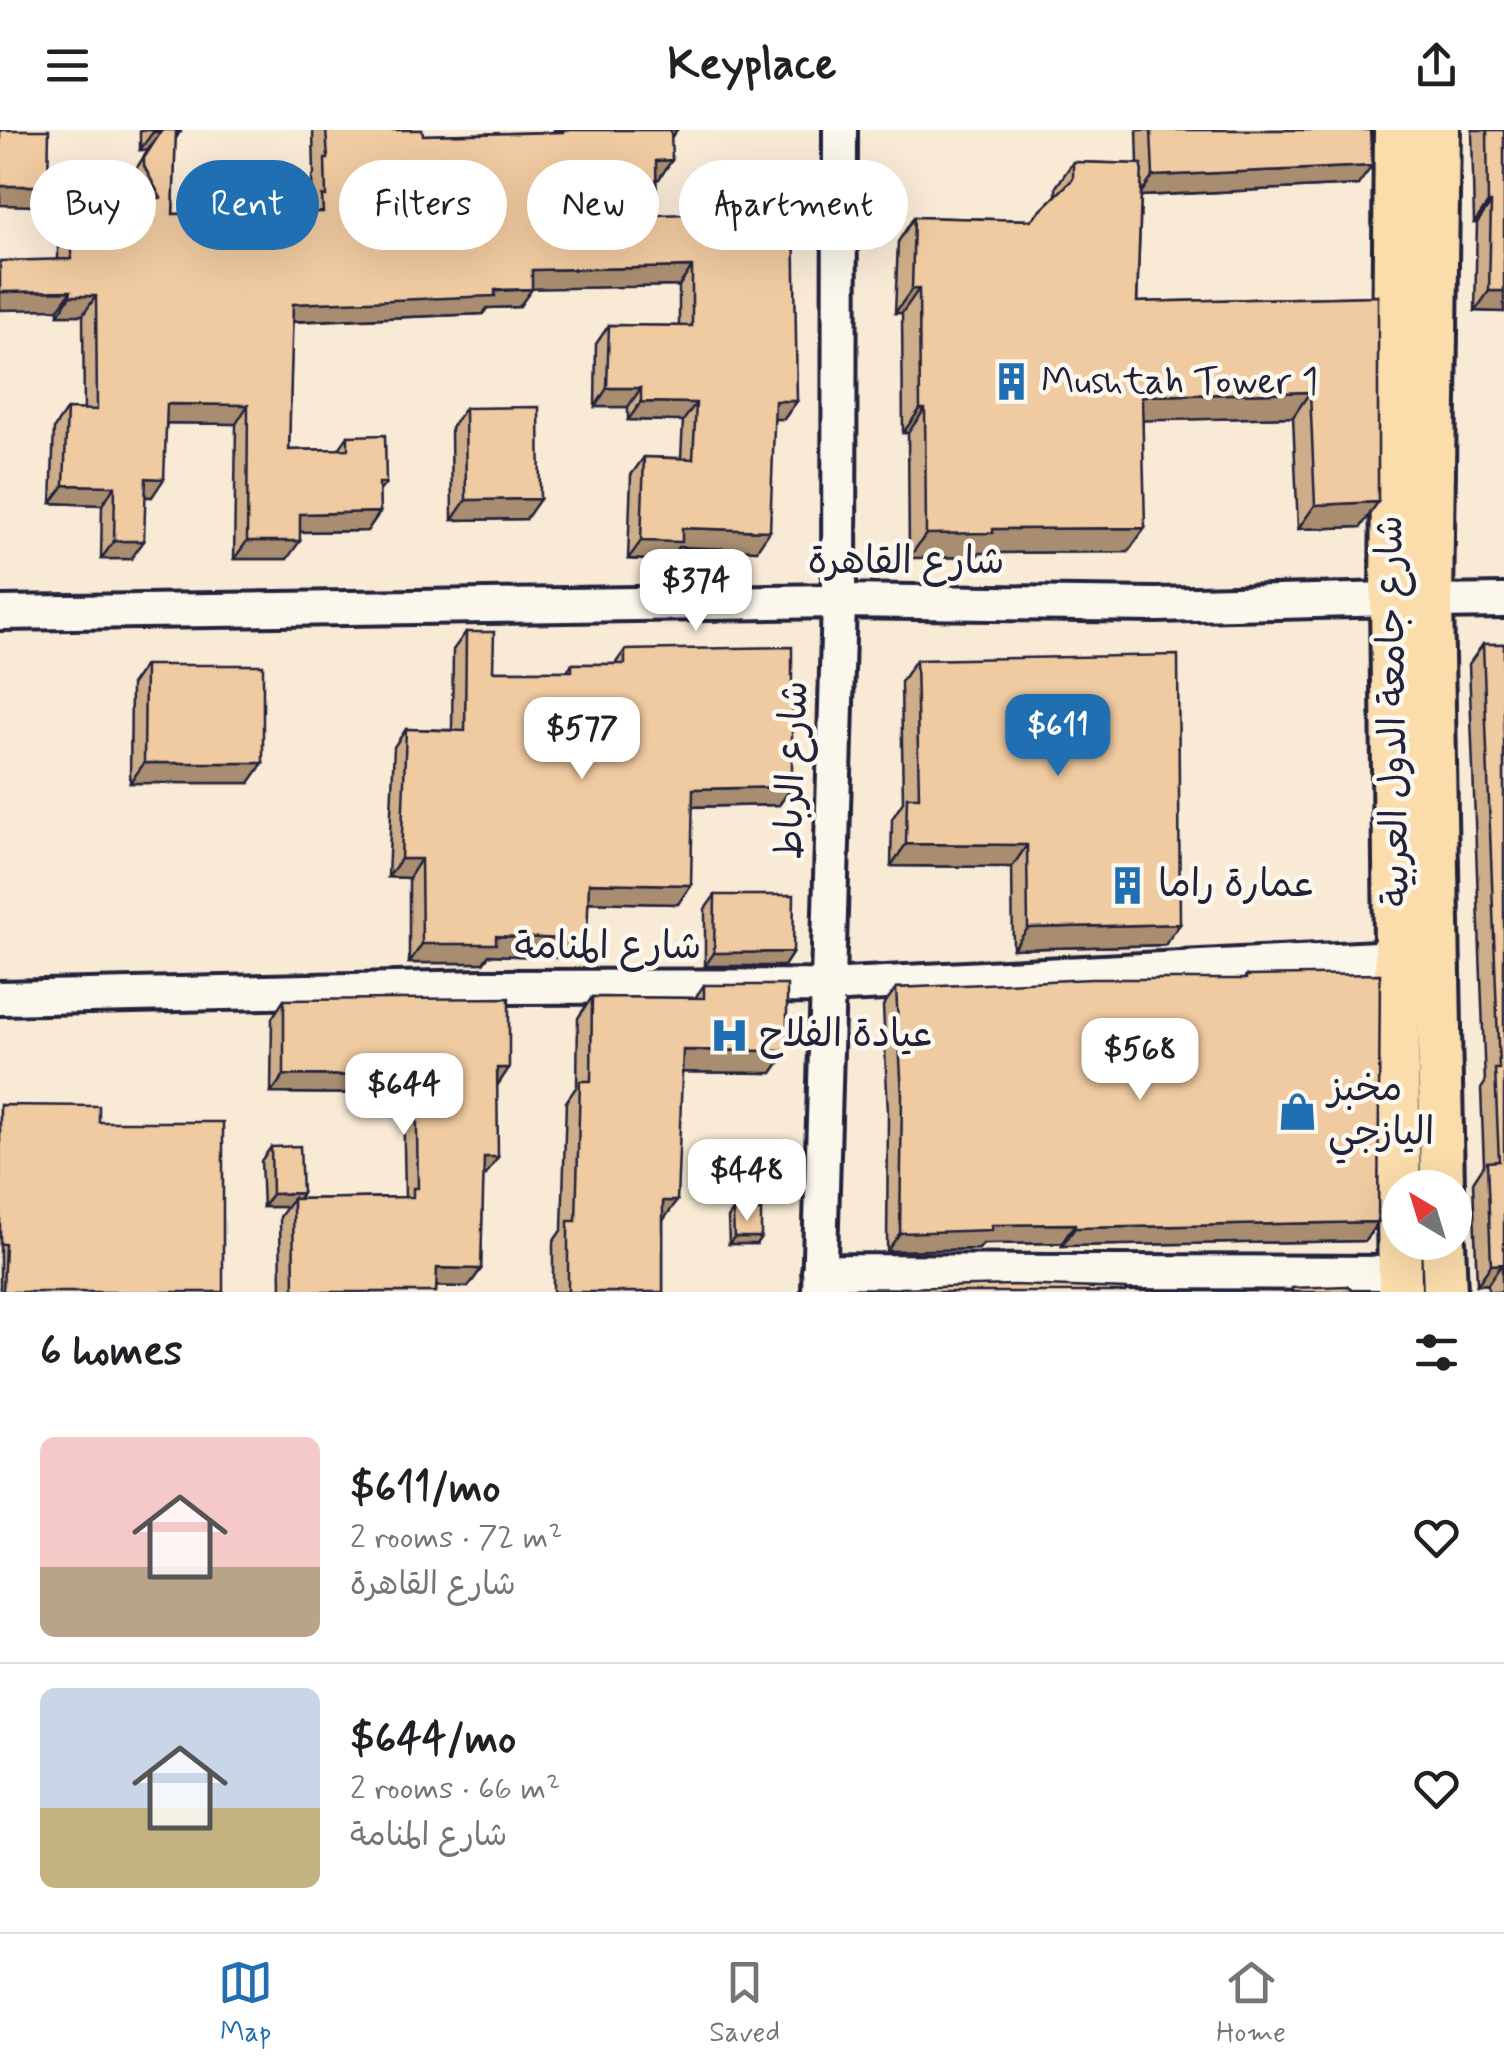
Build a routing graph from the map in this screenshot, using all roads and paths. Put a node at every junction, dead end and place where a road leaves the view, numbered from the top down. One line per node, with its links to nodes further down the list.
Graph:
1 (840, 130): 4 (street, شارع الرباط)
2 (1396, 130): 5 (main road, شارع جامعة الدول العربية)
3 (1438, 130): 5 (main road, شارع جامعة الدول العربية)
4 (839, 600): 5 (street, شارع القاهرة); 7 (street, شارع القاهرة); 9 (street, شارع الرباط)
5 (1411, 600): 6 (street, شارع القاهرة); 8 (main road, شارع جامعة الدول العربية); 11 (main road, شارع جامعة الدول العربية)
6 (1504, 601)
7 (0, 613)
8 (1397, 958): 9 (street, شارع المنامة); 14 (main road, شارع جامعة الدول العربية)
9 (826, 986): 10 (street, شارع المنامة); 13 (street, شارع الرباط)
10 (0, 998)
11 (1441, 1170)
12 (1444, 1260): 15 (main road)
13 (819, 1282): 14 (street)
14 (1400, 1282)
15 (1445, 1292)

